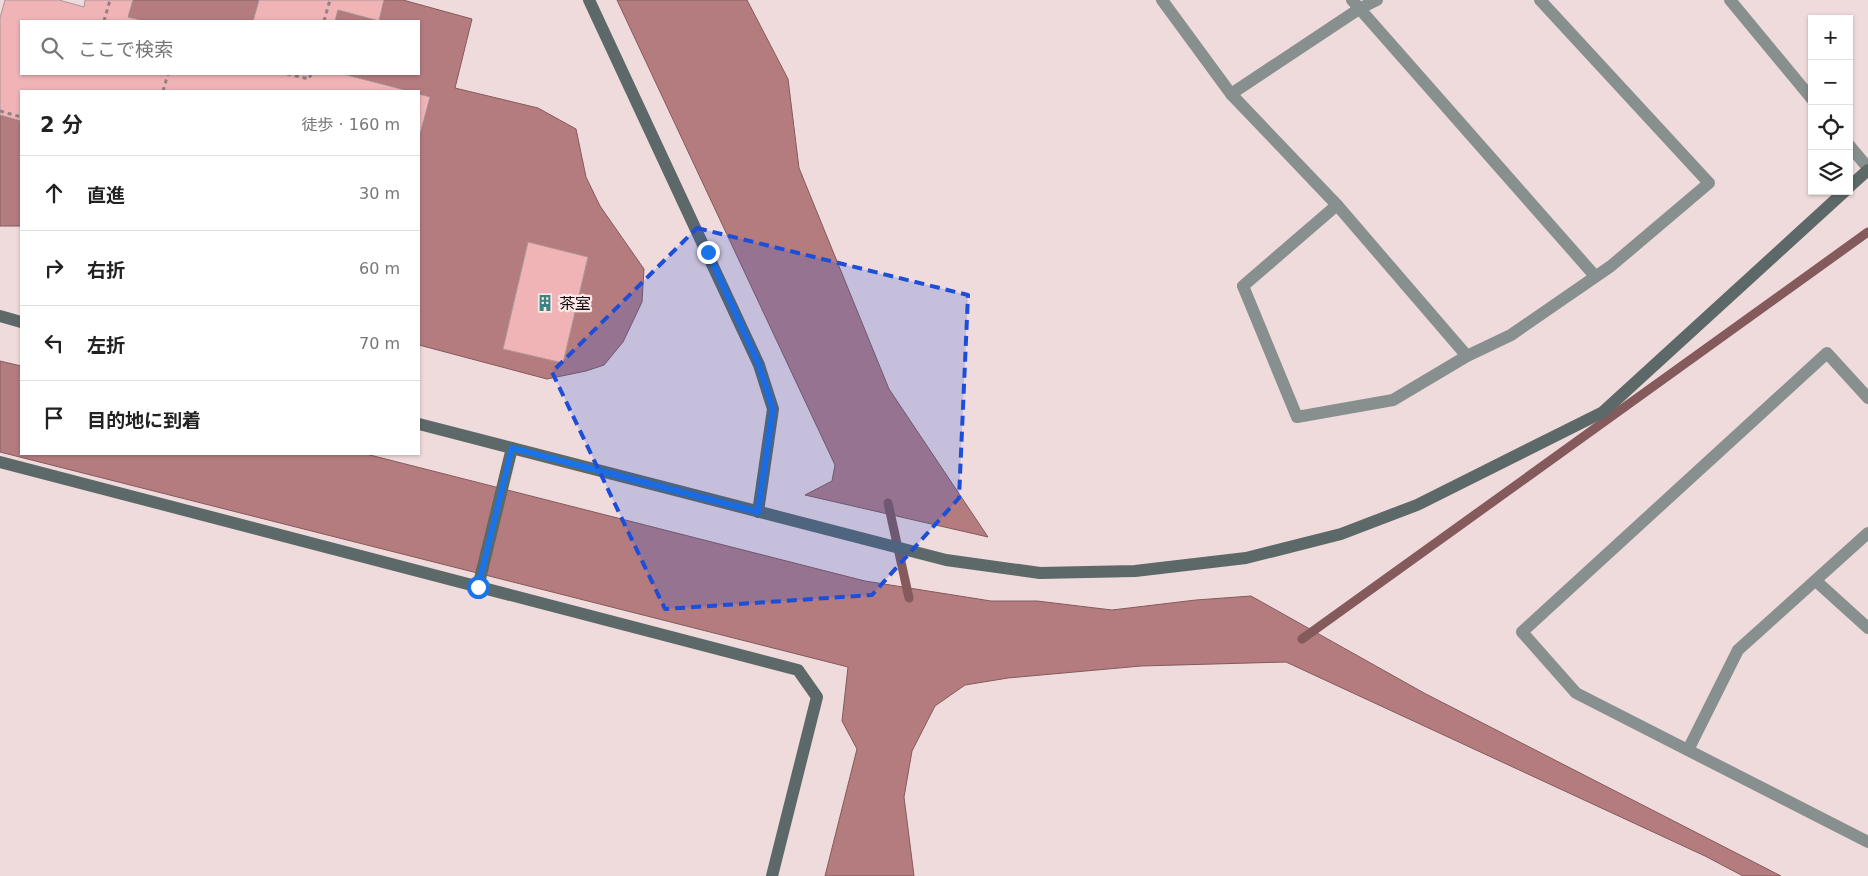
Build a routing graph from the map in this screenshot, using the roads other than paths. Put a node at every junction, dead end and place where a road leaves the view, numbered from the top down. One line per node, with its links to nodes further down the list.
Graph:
1 (589, 0): 22 (street)
2 (1162, 0): 7 (street)
3 (1376, 0): 6 (street)
4 (1540, 0): 14 (street)
5 (1730, 0): 8 (street)
6 (1355, 5): 7 (street); 14 (street)
7 (1231, 94): 13 (street)
8 (1808, 94)
9 (1853, 150): 10 (street)
10 (1868, 169): 11 (street)
11 (1853, 183)
12 (1841, 195): 22 (street)
13 (1337, 205): 17 (street); 17 (street)
14 (1595, 276): 17 (street)
15 (0, 316): 16 (street)
16 (20, 322)
17 (1467, 356)
18 (1868, 398): 27 (street)
19 (420, 424): 20 (street)
20 (512, 448): 22 (street); 25 (street)
21 (0, 462): 25 (street)
22 (758, 512)
23 (1868, 533): 24 (street)
24 (1816, 581): 26 (street); 27 (street)
25 (478, 587): 29 (street)
26 (1868, 628)
27 (1688, 750): 28 (street)
28 (1868, 842)
29 (772, 876)

